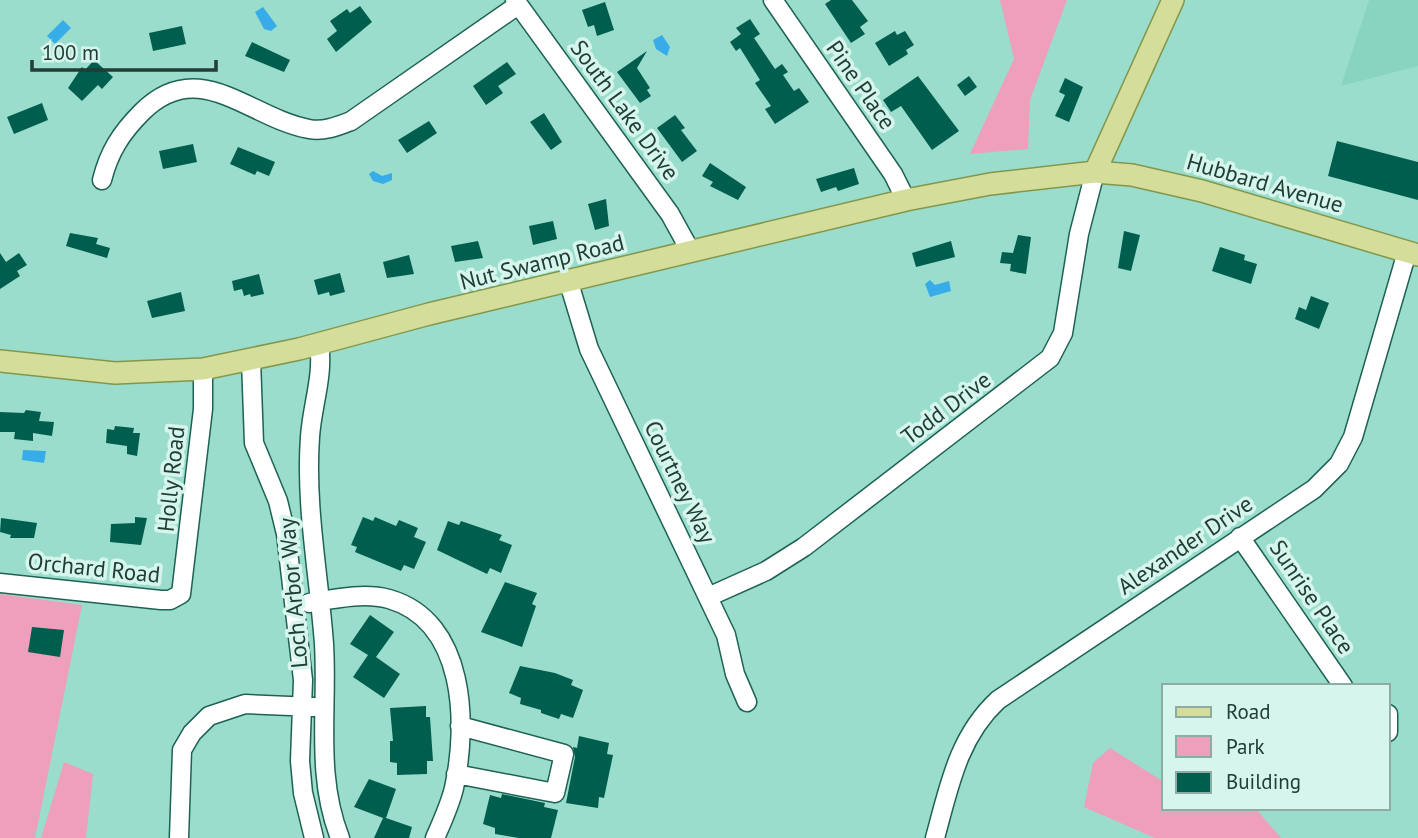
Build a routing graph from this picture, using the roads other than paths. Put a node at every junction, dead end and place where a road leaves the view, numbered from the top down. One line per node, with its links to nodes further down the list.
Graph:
1 (773, 0): 6 (street, Pine Place)
2 (1173, 0): 4 (main road)
3 (516, 2): 5 (street); 7 (street, South Lake Drive)
4 (1095, 172): 6 (main road, Nut Swamp Road); 8 (main road, Hubbard Avenue); 19 (street, Todd Drive)
5 (102, 180)
6 (906, 200): 7 (main road, Nut Swamp Road)
7 (691, 252): 9 (main road, Nut Swamp Road)
8 (1412, 253): 16 (street, Alexander Drive)
9 (569, 283): 10 (main road, Nut Swamp Road); 19 (street, Courtney Way)
10 (319, 343): 11 (main road, Nut Swamp Road); 14 (street, Loch Arbor Way)
11 (251, 360): 13 (main road, Nut Swamp Road); 15 (street, Loch Arbor Way)
12 (0, 361): 13 (main road, Nut Swamp Road)
13 (203, 369): 18 (street, Holly Road)
14 (311, 511): 15 (street); 20 (street, Loch Arbor Way)
15 (282, 515): 21 (street, Loch Arbor Way)
16 (1241, 537): 22 (street, Sunrise Place); 34 (street, Alexander Drive)
17 (0, 583): 18 (street, Orchard Road)
18 (181, 594)
19 (708, 597): 23 (street, Courtney Way)
20 (320, 601): 21 (street); 25 (street, Loch Arbor Way); 26 (street)
21 (295, 603): 24 (street, Loch Arbor Way)
22 (1342, 684)
23 (747, 702)
24 (302, 706): 25 (street); 27 (street, Loch Arbor Way); 30 (street)
25 (325, 708): 28 (street, Loch Arbor Way)
26 (460, 726): 29 (street); 29 (street)
27 (300, 749): 28 (street); 31 (street, Loch Arbor Way)
28 (323, 751): 32 (street, Loch Arbor Way)
29 (456, 774): 33 (street)
30 (179, 838)
31 (314, 838)
32 (340, 838)
33 (435, 838)
34 (935, 838)

